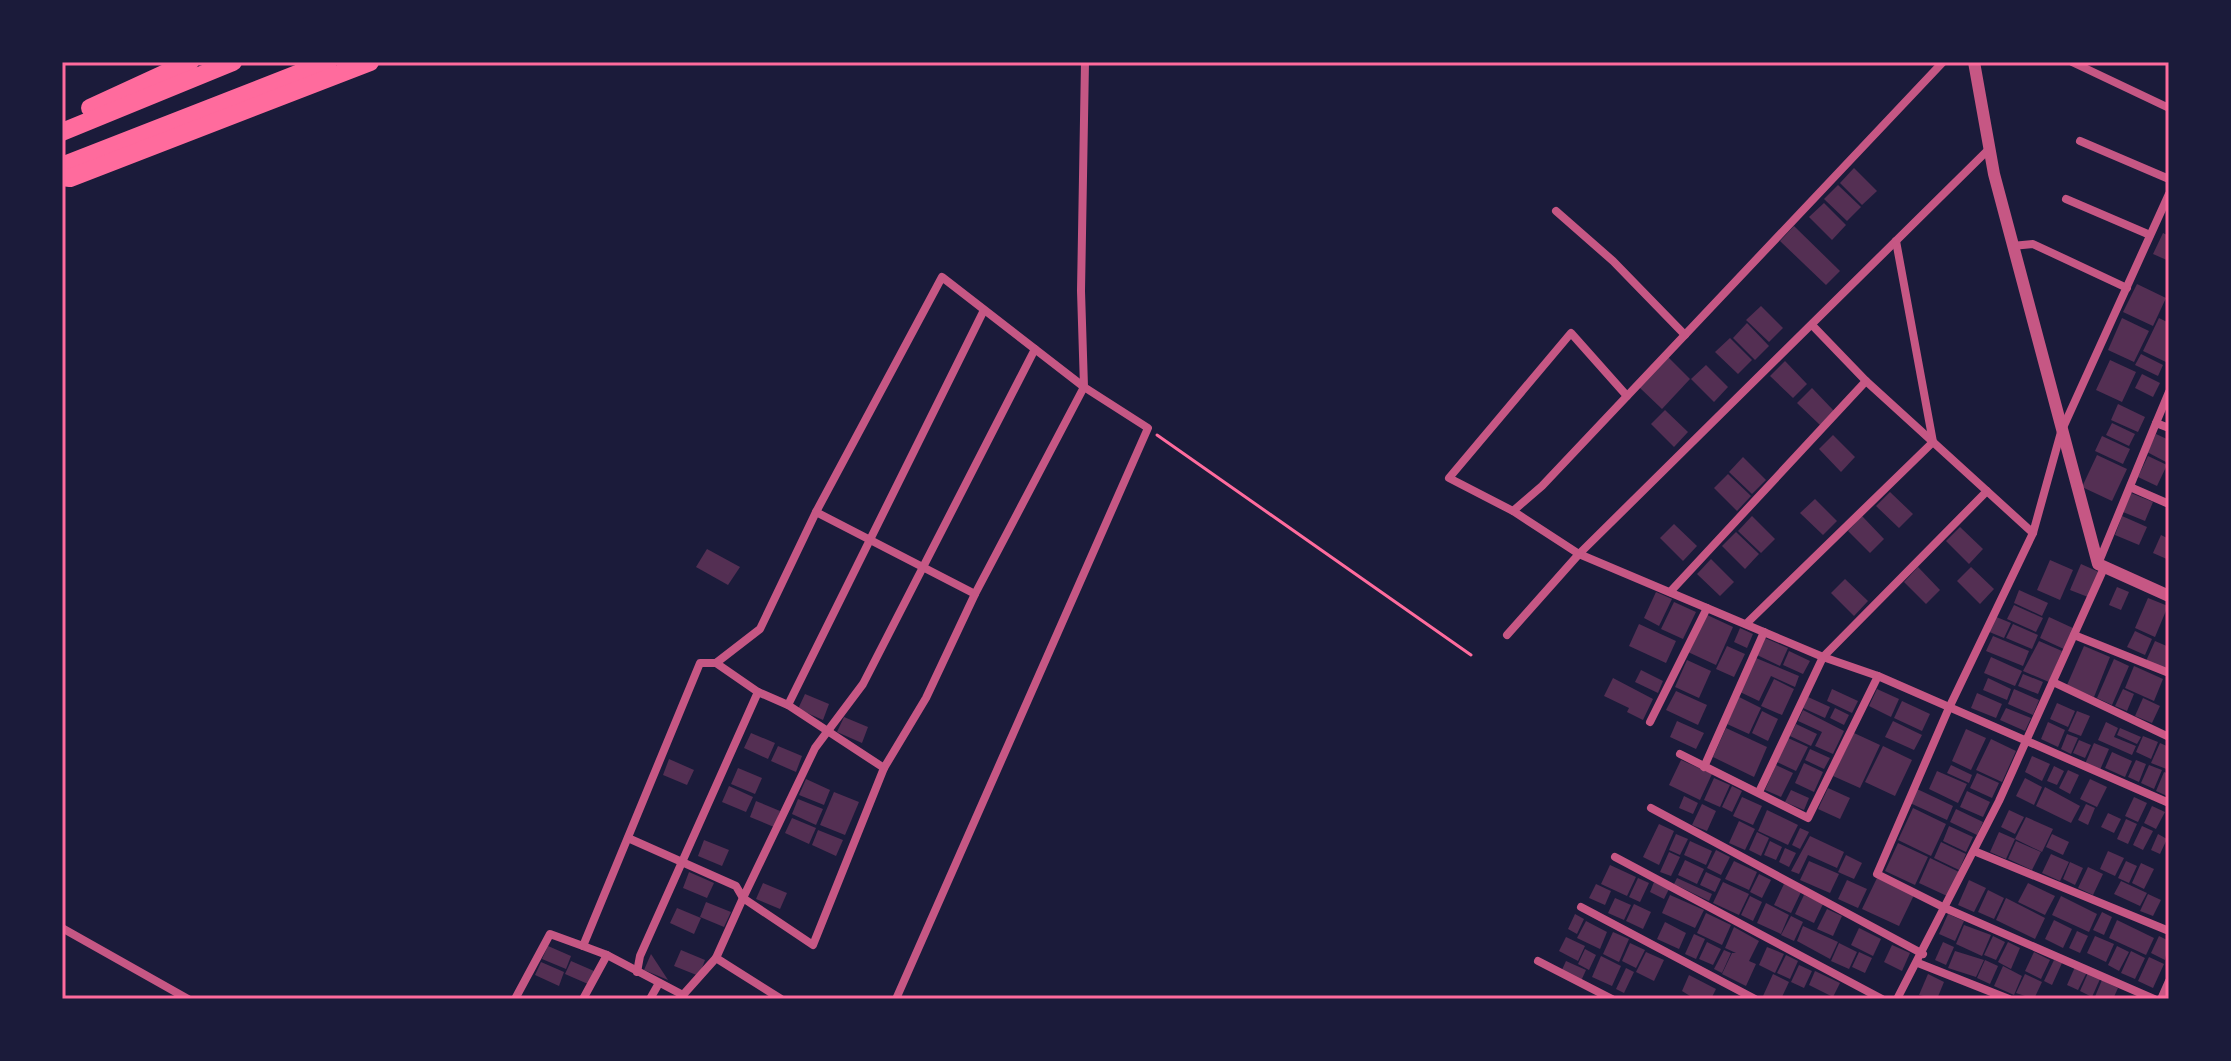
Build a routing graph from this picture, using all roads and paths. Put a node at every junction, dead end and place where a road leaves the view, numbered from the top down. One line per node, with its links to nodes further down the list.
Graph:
1 (190, 62): 10 (highway)
2 (233, 62): 10 (highway)
3 (328, 62): 13 (highway)
4 (370, 62): 13 (highway)
5 (1085, 62): 27 (street)
6 (1943, 62): 24 (street)
7 (1974, 62): 12 (street)
8 (2072, 62): 9 (street)
9 (2169, 108)
10 (63, 128)
11 (2080, 141): 14 (street)
12 (1990, 148): 19 (street); 20 (street)
13 (66, 168)
14 (2169, 179)
15 (2169, 194): 18 (street)
16 (2066, 199): 18 (street)
17 (1556, 211): 24 (street)
18 (2150, 235): 21 (street)
19 (1896, 241): 23 (street); 34 (street)
20 (2012, 246): 21 (street); 33 (street)
21 (2127, 288): 33 (street)
22 (984, 310): 25 (street); 39 (street); 41 (street)
23 (1812, 325): 26 (street); 42 (street)
24 (1685, 335): 29 (street)
25 (1035, 349): 27 (street); 43 (street)
26 (1866, 381): 34 (street); 45 (street)
27 (1084, 387): 31 (street); 46 (street)
28 (2169, 392): 30 (street)
29 (1627, 396): 38 (street); 38 (street)
30 (2156, 423): 32 (street); 35 (street)
31 (1148, 428): 53 (path); 96 (street)
32 (2169, 428)
33 (2061, 432): 40 (street); 44 (street)
34 (1933, 442): 36 (street); 49 (street)
35 (2130, 487): 37 (street); 44 (street)
36 (1987, 491): 40 (street); 54 (street)
37 (2169, 504)
38 (1513, 511): 42 (street)
39 (816, 512): 41 (street); 55 (street)
40 (2033, 533): 61 (street)
41 (868, 539): 43 (street); 60 (street)
42 (1579, 554): 45 (street); 51 (street)
43 (923, 565): 46 (street); 63 (street)
44 (2101, 566): 47 (street); 52 (street)
45 (1670, 592): 48 (street)
46 (975, 594): 68 (street)
47 (2169, 596)
48 (1707, 608): 49 (street); 62 (street)
49 (1746, 624): 50 (street)
50 (1764, 632): 54 (street); 67 (street)
51 (1507, 635)
52 (2074, 635): 56 (street); 58 (street)
53 (1471, 655)
54 (1823, 657): 57 (street); 69 (street)
55 (716, 663): 59 (street); 72 (street)
56 (2169, 673)
57 (1878, 676): 61 (street); 69 (street)
58 (2053, 682): 64 (street); 65 (street)
59 (758, 692): 60 (street); 75 (street)
60 (788, 705): 63 (street)
61 (1948, 710): 65 (street); 78 (street)
62 (1650, 722)
63 (827, 731): 68 (street); 76 (street)
64 (2169, 737)
65 (2027, 743): 70 (street); 73 (street)
66 (1680, 754): 67 (street)
67 (1704, 767): 69 (street)
68 (884, 768): 76 (street)
69 (1759, 792)
70 (2169, 803)
71 (1651, 808): 82 (street)
72 (628, 838): 75 (street); 81 (street)
73 (1974, 851): 78 (street); 80 (street)
74 (1615, 857): 99 (street)
75 (683, 860): 76 (street); 87 (street)
76 (743, 898): 84 (street)
77 (1581, 907): 98 (street)
78 (1945, 908): 82 (street); 102 (street)
79 (62, 928): 91 (street)
80 (2169, 931)
81 (583, 946): 83 (street); 92 (street)
82 (1923, 954): 86 (street)
83 (607, 955): 87 (street); 93 (street)
84 (716, 958): 90 (street); 95 (street)
85 (1538, 961): 97 (street)
86 (1918, 963): 100 (street); 101 (street)
87 (637, 972): 89 (street)
88 (2169, 981): 103 (street)
89 (659, 983): 90 (street); 94 (street)
90 (684, 997)
91 (188, 999)
92 (515, 999)
93 (583, 999)
94 (650, 999)
95 (781, 999)
96 (896, 999)
97 (1612, 999)
98 (1755, 999)
99 (1882, 999)
100 (1897, 999)
101 (2009, 999)
102 (2154, 999)
103 (2161, 999)

